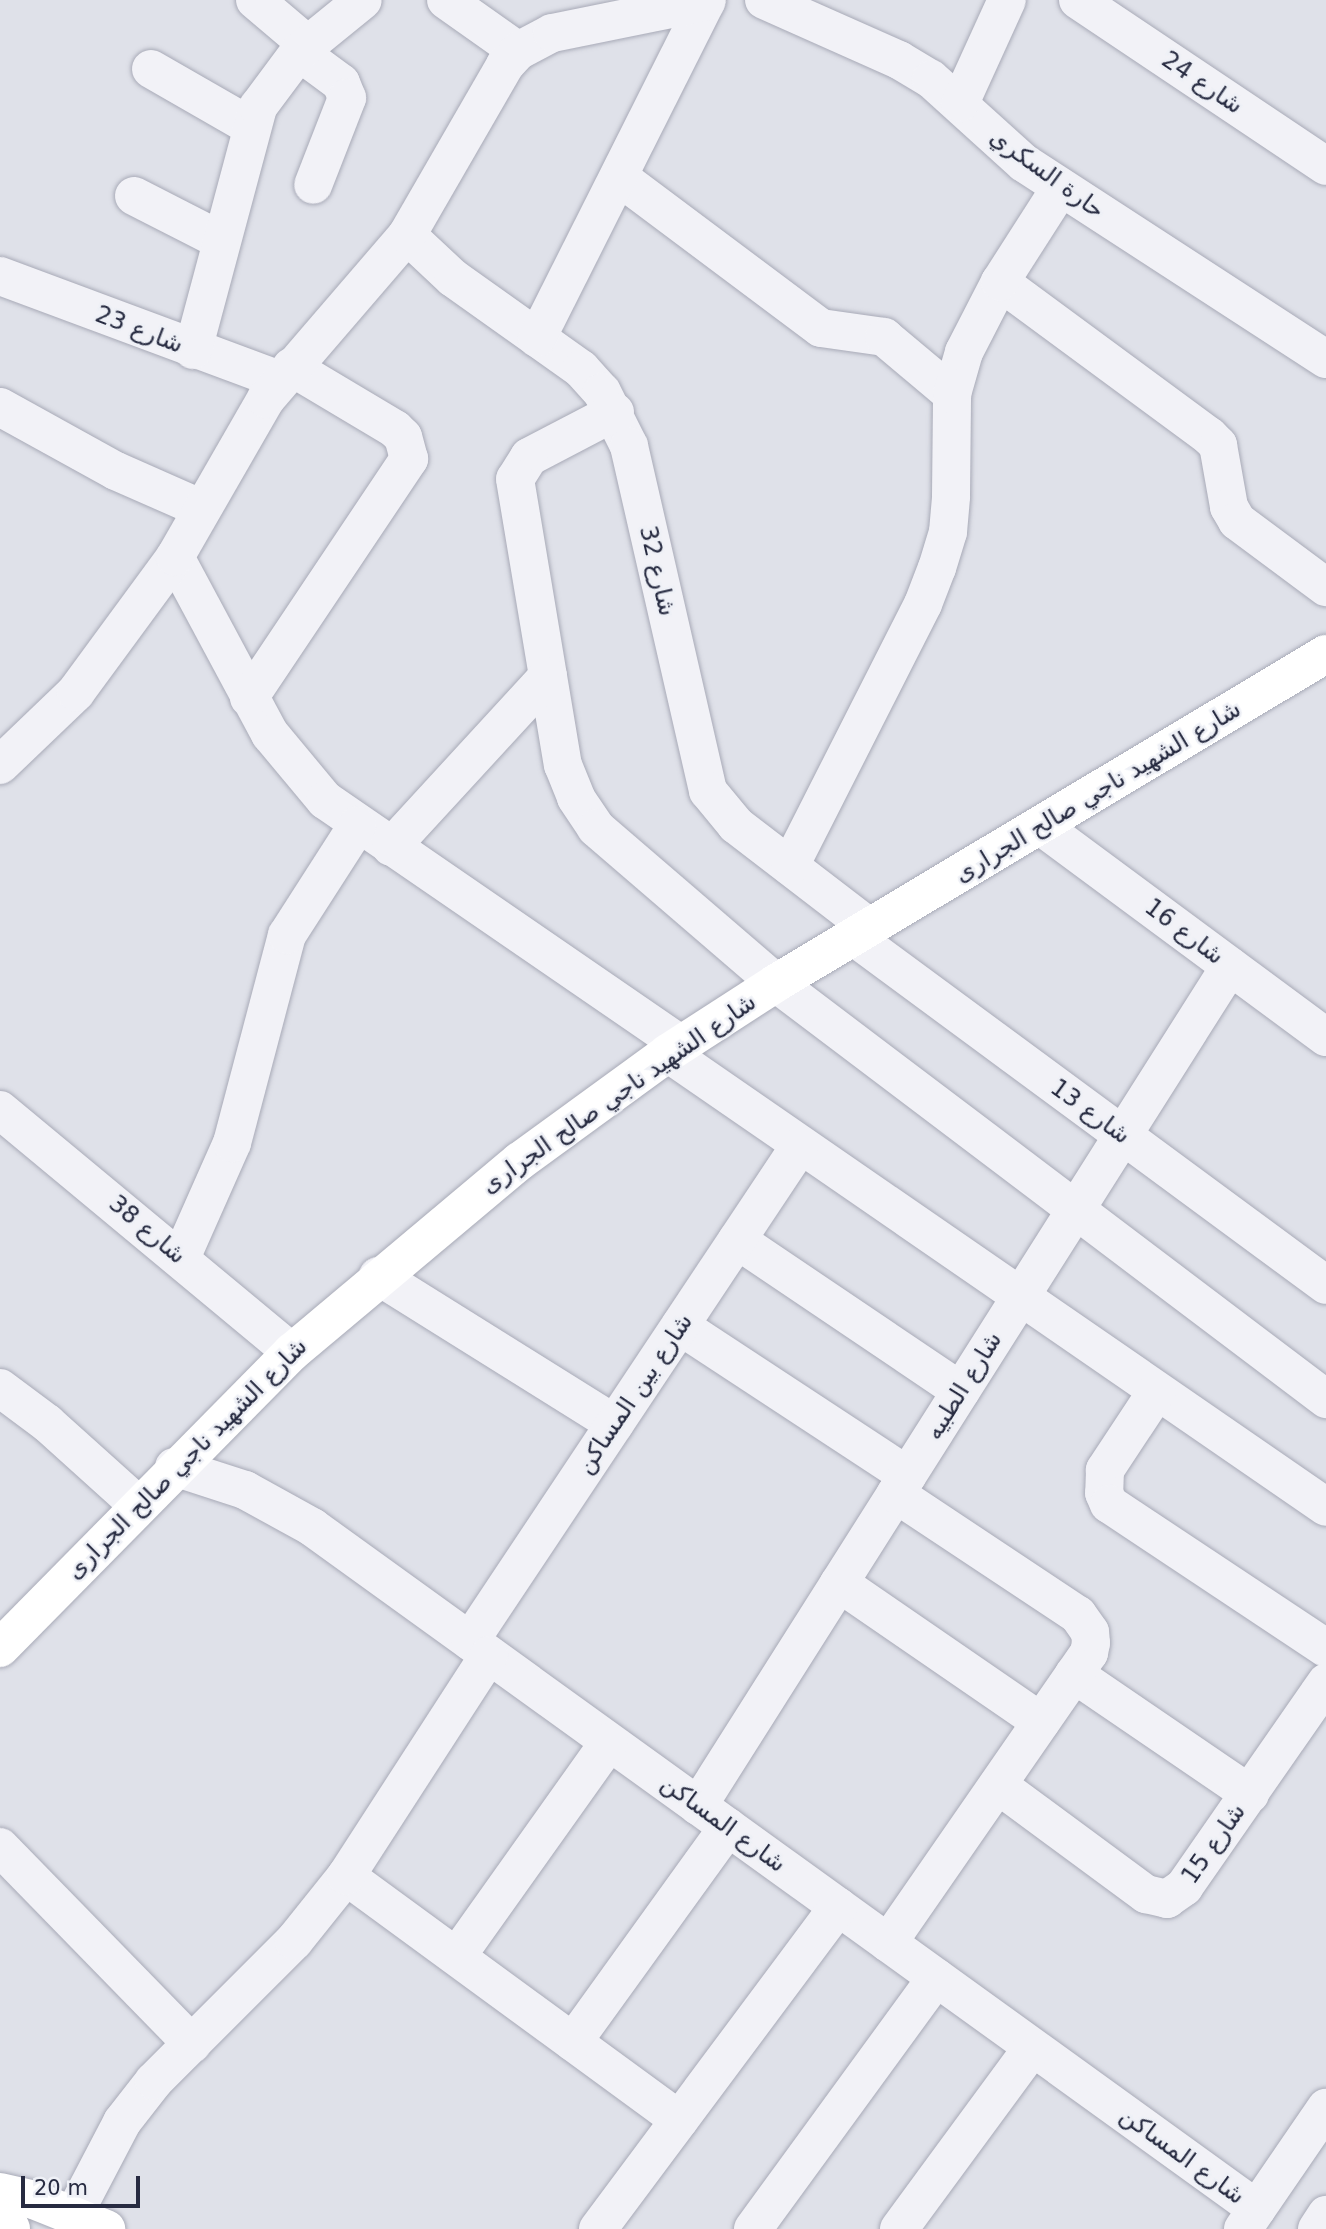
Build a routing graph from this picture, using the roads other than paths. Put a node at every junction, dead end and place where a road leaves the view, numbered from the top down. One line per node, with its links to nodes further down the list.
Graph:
1 (255, 0): 8 (street)
2 (363, 0): 8 (street)
3 (446, 0): 9 (street)
4 (764, 0): 11 (street, حارة السكري)
5 (1007, 0): 11 (street)
6 (1078, 0): 13 (street, شارع 24)
7 (707, 1): 9 (street); 14 (street)
8 (303, 48): 12 (street); 15 (street)
9 (518, 51): 18 (street)
10 (151, 69): 12 (street)
11 (960, 103): 16 (street, حارة السكري)
12 (250, 126): 19 (street)
13 (1326, 166)
14 (619, 177): 22 (street); 26 (street)
15 (313, 185)
16 (1060, 188): 21 (street); 24 (street, حارة السكري)
17 (134, 196): 19 (street)
18 (407, 234): 22 (street, شارع 32); 25 (street)
19 (220, 240): 23 (street)
20 (0, 276): 23 (street, شارع 23)
21 (1000, 282): 26 (street); 31 (street)
22 (537, 338): 28 (street, شارع 32)
23 (193, 350): 25 (street, شارع 23)
24 (1326, 359)
25 (285, 373): 29 (street); 34 (street, شارع 23)
26 (952, 394): 39 (street)
27 (0, 407): 29 (street)
28 (615, 412): 33 (street); 39 (street, شارع 32)
29 (202, 509): 30 (street)
30 (176, 557): 34 (street); 35 (street)
31 (1326, 587)
32 (1326, 654): 37 (street, شارع الشهيد ناجي صالح الجرارى)
33 (548, 676): 38 (street); 42 (street)
34 (249, 698): 36 (street)
35 (0, 765)
36 (357, 826): 38 (street); 50 (street)
37 (1042, 827): 40 (street, شارع الشهيد ناجي صالح الجرارى); 41 (street, شارع 16)
38 (391, 847): 44 (street)
39 (790, 866): 40 (street, شارع 32)
40 (862, 933): 42 (street, شارع الشهيد ناجي صالح الجرارى); 46 (street, شارع 13)
41 (1230, 967): 43 (street, شارع 16); 46 (street, شارع الطبيه)
42 (776, 983): 44 (street, شارع الشهيد ناجي صالح الجرارى); 48 (street)
43 (1326, 1037)
44 (674, 1049): 47 (street); 51 (street, شارع الشهيد ناجي صالح الجرارى)
45 (0, 1110): 50 (street, شارع 38)
46 (1123, 1136): 48 (street, شارع الطبيه); 52 (street, شارع 13)
47 (800, 1147): 49 (street, شارع بين المساكن); 53 (street)
48 (1075, 1211): 53 (street, شارع الطبيه); 59 (street)
49 (737, 1240): 54 (street, شارع بين المساكن); 57 (street)
50 (181, 1258): 55 (street, شارع 38)
51 (378, 1276): 55 (street, شارع الشهيد ناجي صالح الجرارى); 60 (street)
52 (1326, 1285)
53 (1020, 1298): 57 (street, شارع الطبيه); 58 (street)
54 (680, 1326): 60 (street, شارع بين المساكن); 62 (street)
55 (292, 1352): 61 (street, شارع الشهيد ناجي صالح الجرارى)
56 (0, 1388): 63 (street)
57 (961, 1391): 62 (street, شارع الطبيه)
58 (1157, 1391): 64 (street); 68 (street)
59 (1326, 1399)
60 (615, 1424): 67 (street, شارع بين المساكن)
61 (174, 1467): 63 (street, شارع الشهيد ناجي صالح الجرارى); 67 (street, شارع المساكن)
62 (902, 1485): 65 (street, شارع الطبيه); 69 (street)
63 (138, 1505): 66 (street, شارع الشهيد ناجي صالح الجرارى)
64 (1326, 1507)
65 (839, 1583): 71 (street); 75 (street, شارع الطبيه)
66 (0, 1648)
67 (479, 1648): 72 (street, شارع المساكن); 77 (street, شارع بين المساكن)
68 (1326, 1648)
69 (1074, 1674): 71 (street); 74 (street)
70 (1326, 1683): 74 (street, شارع 15)
71 (1041, 1722): 73 (street)
72 (609, 1742): 75 (street, شارع المساكن); 80 (street)
73 (998, 1785): 74 (street, شارع 15); 79 (street)
74 (1250, 1794)
75 (713, 1817): 78 (street, شارع المساكن); 82 (street, شارع الطبيه)
76 (0, 1847): 83 (street)
77 (346, 1876): 80 (street); 83 (street, شارع بين المساكن)
78 (838, 1907): 79 (street, شارع المساكن); 86 (street)
79 (888, 1943): 81 (street, شارع المساكن)
80 (457, 1956): 82 (street)
81 (936, 1978): 84 (street, شارع المساكن); 94 (street)
82 (573, 2042): 86 (street)
83 (192, 2044): 91 (street, شارع بين المساكن)
84 (1032, 2048): 90 (street, شارع المساكن); 95 (street)
85 (1326, 2108): 90 (street)
86 (679, 2120): 93 (street)
87 (0, 2192): 91 (street)
88 (0, 2204): 92 (street)
89 (1326, 2215): 96 (street)
90 (1250, 2219)
91 (90, 2222)
92 (11, 2229)
93 (598, 2229)
94 (752, 2229)
95 (899, 2229)
96 (1317, 2229)

